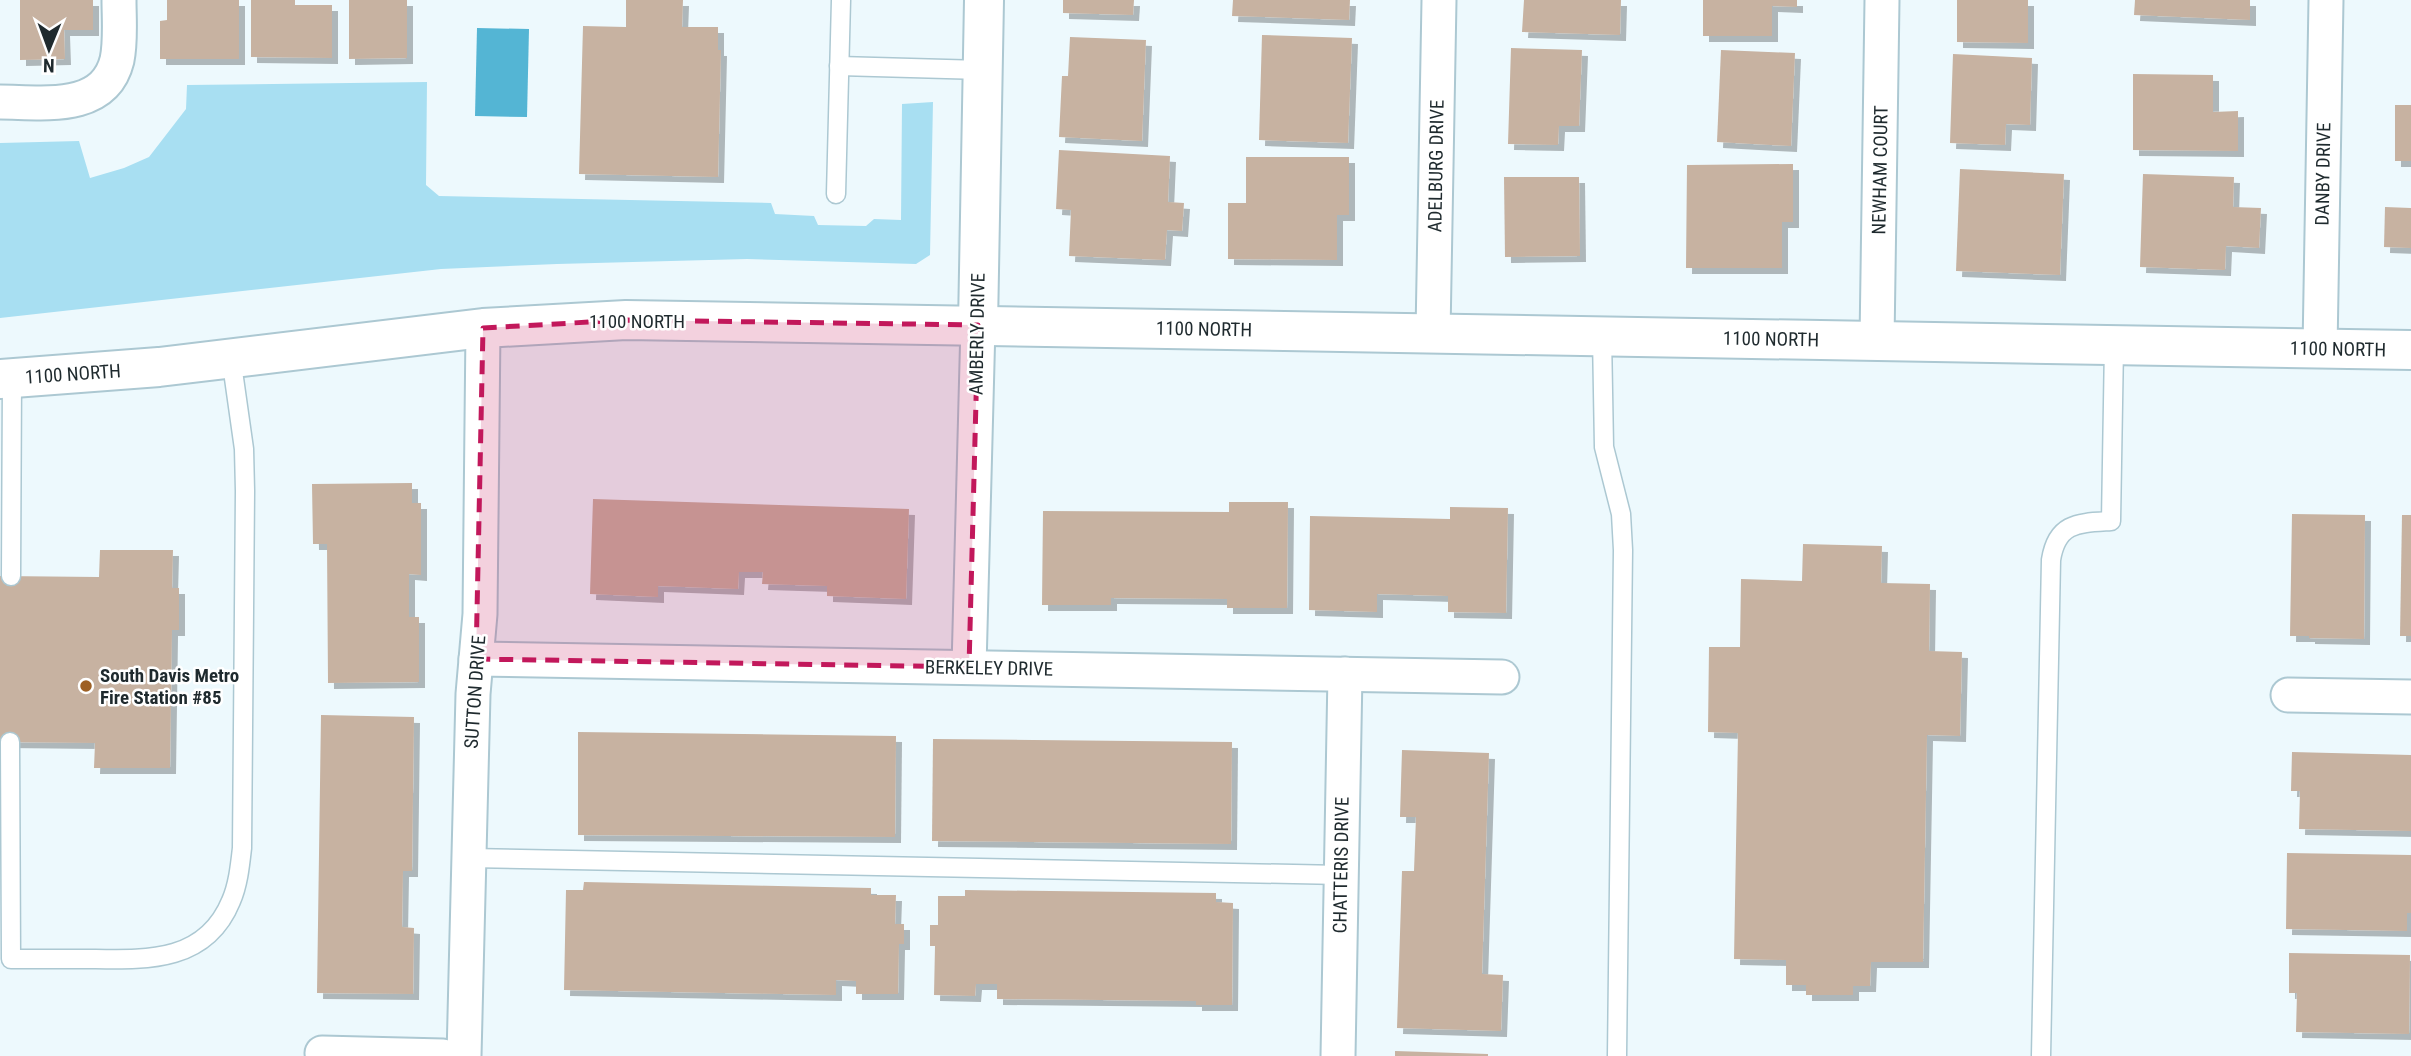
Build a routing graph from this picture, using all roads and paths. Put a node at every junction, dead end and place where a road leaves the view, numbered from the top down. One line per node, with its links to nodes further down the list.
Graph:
1 (119, 0): 9 (street)
2 (841, 0): 7 (lane)
3 (984, 0): 8 (street, AMBERLY DRIVE)
4 (1439, 0): 13 (street, ADELBURG DRIVE)
5 (1882, 0): 15 (street, NEWHAM COURT)
6 (2326, 0): 17 (street, DANBY DRIVE)
7 (839, 66): 8 (lane); 10 (lane)
8 (982, 69): 11 (street, AMBERLY DRIVE)
9 (0, 102)
10 (836, 194)
11 (978, 325): 12 (street, 1100 NORTH); 13 (street, 1100 NORTH); 23 (street, AMBERLY DRIVE)
12 (483, 328): 19 (street, 1100 NORTH); 22 (street, SUTTON DRIVE)
13 (1433, 332): 14 (street, 1100 NORTH)
14 (1602, 335): 15 (street, 1100 NORTH); 35 (lane)
15 (1877, 341): 16 (street, 1100 NORTH)
16 (2114, 345): 17 (street, 1100 NORTH); 36 (lane)
17 (2320, 349): 18 (street, 1100 NORTH)
18 (2411, 350)
19 (231, 357): 20 (street, 1100 NORTH); 28 (lane)
20 (6, 379): 21 (lane)
21 (11, 576)
22 (476, 659): 23 (street, BERKELEY DRIVE); 29 (street, SUTTON DRIVE)
23 (969, 667): 24 (street, BERKELEY DRIVE)
24 (1345, 674): 25 (street, BERKELEY DRIVE); 30 (street, CHATTERIS DRIVE)
25 (1502, 677)
26 (2288, 695): 27 (street)
27 (2411, 697)
28 (10, 742)
29 (469, 858): 30 (lane); 33 (street, SUTTON DRIVE)
30 (1341, 875): 34 (street, CHATTERIS DRIVE)
31 (322, 1053): 32 (street)
32 (443, 1056)
33 (464, 1056)
34 (1338, 1056)
35 (1617, 1056)
36 (2041, 1056)

